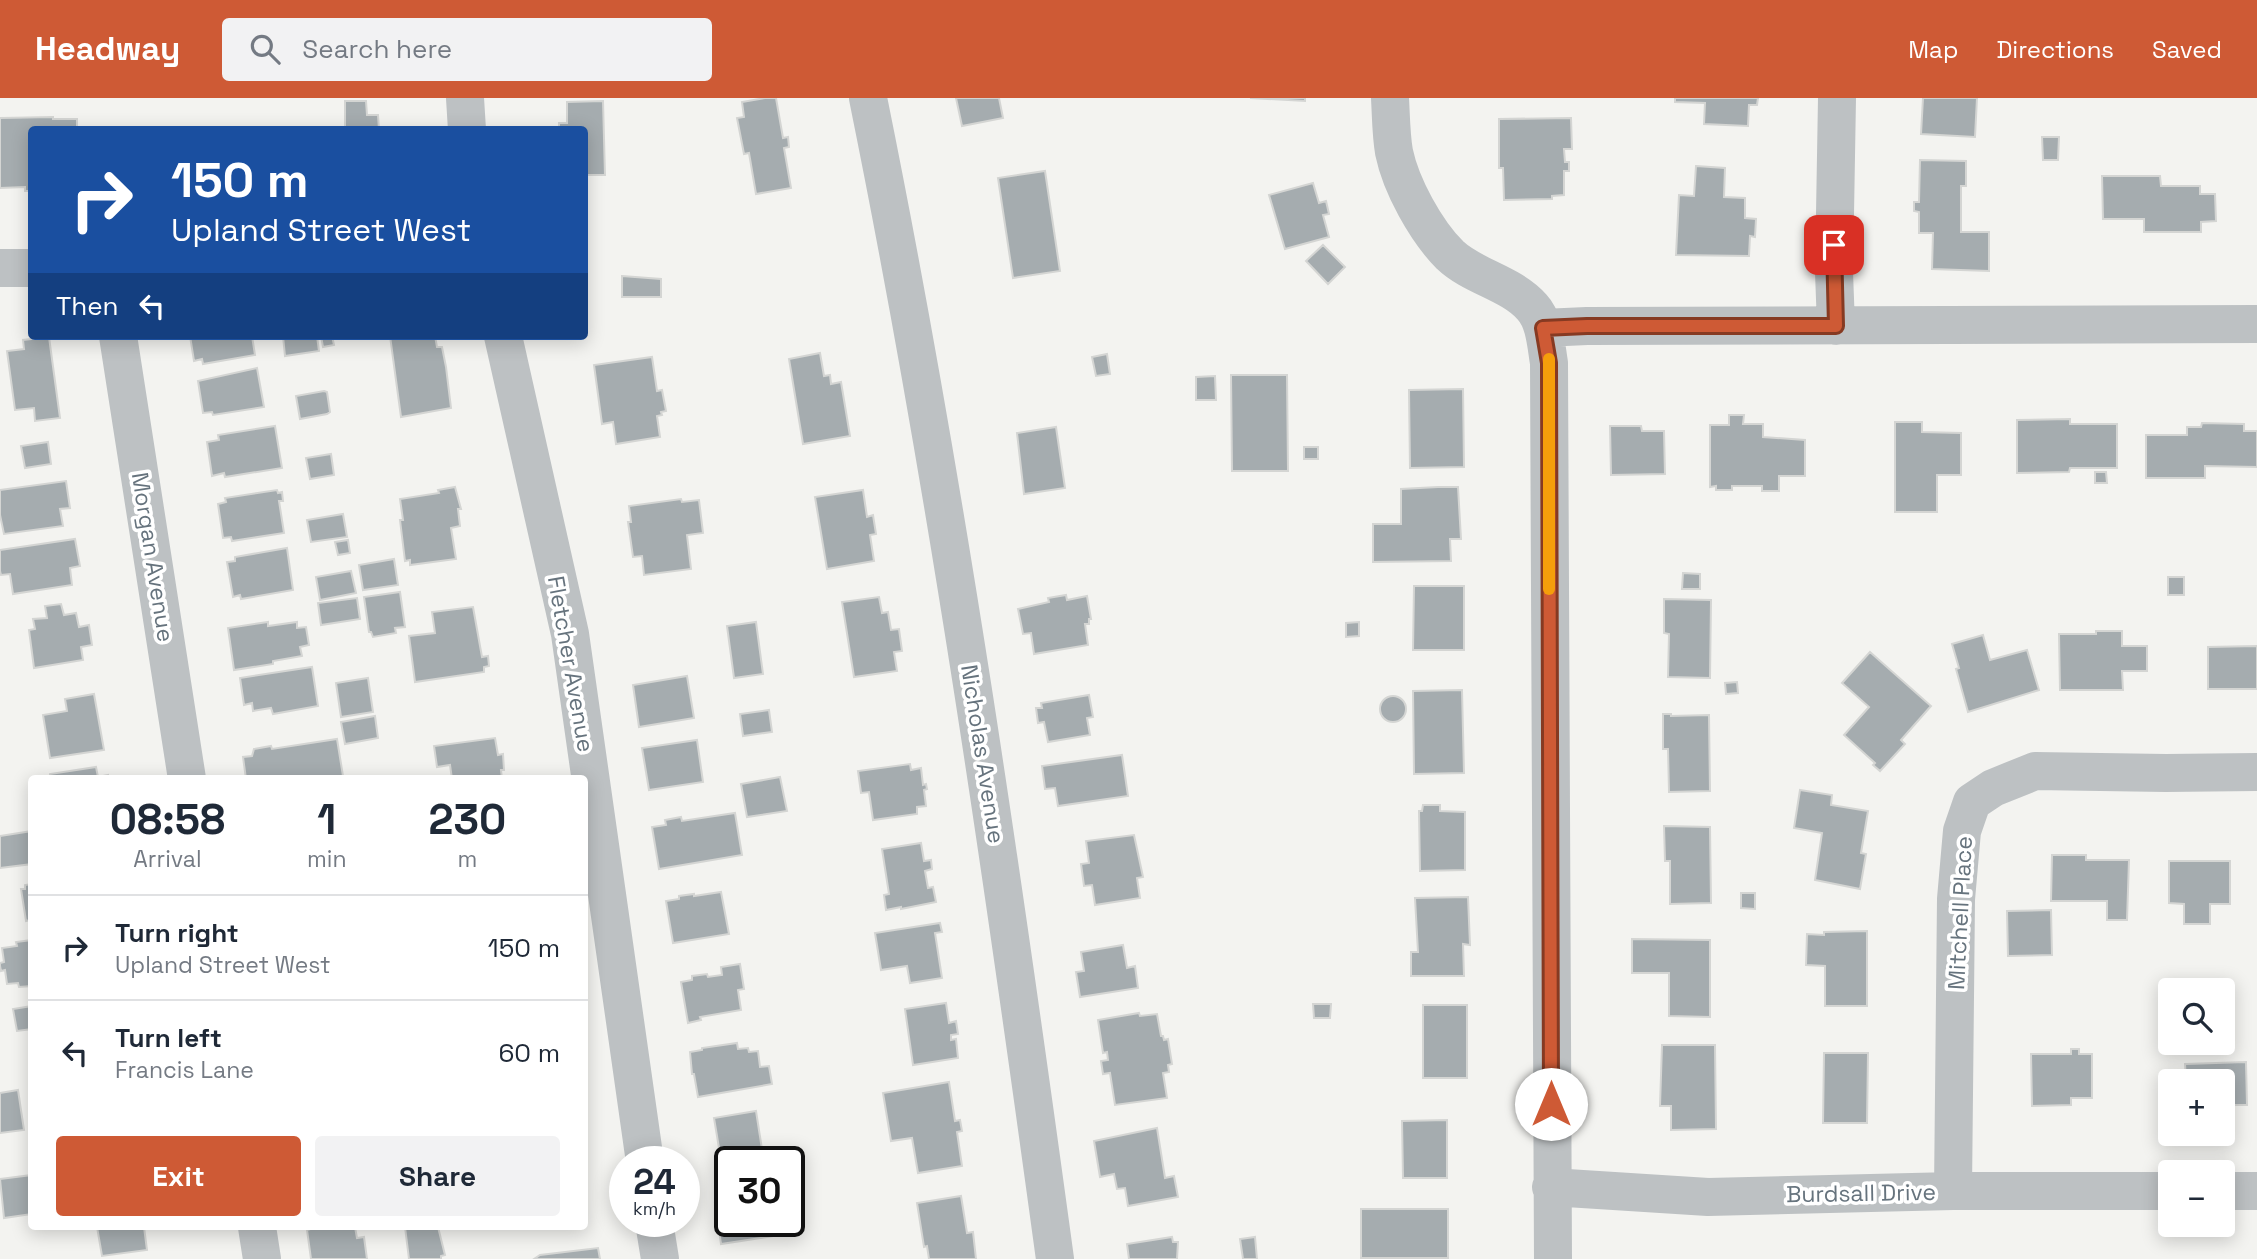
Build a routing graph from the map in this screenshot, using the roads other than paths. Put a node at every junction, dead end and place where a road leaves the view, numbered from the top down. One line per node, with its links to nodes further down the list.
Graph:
1 (465, 98): 5 (street)
2 (868, 98): 25 (street, Nicholas Avenue)
3 (1390, 98): 10 (street)
4 (1837, 98): 9 (street)
5 (467, 126)
6 (0, 268): 7 (street)
7 (28, 268)
8 (2257, 324): 9 (street)
9 (1836, 326): 10 (street)
10 (1543, 328): 16 (street)
11 (119, 340): 14 (street, Morgan Avenue)
12 (504, 340): 15 (street, Fletcher Avenue)
13 (2257, 772): 17 (street, Mitchell Place)
14 (186, 775)
15 (643, 1146)
16 (1551, 1187): 17 (street, Burdsall Drive); 26 (street)
17 (1953, 1191): 18 (street, Burdsall Drive)
18 (2158, 1191)
19 (2235, 1191): 20 (street)
20 (2257, 1191)
21 (257, 1230): 23 (street)
22 (656, 1237): 24 (street)
23 (262, 1259)
24 (660, 1259)
25 (1055, 1259)
26 (1553, 1259)

